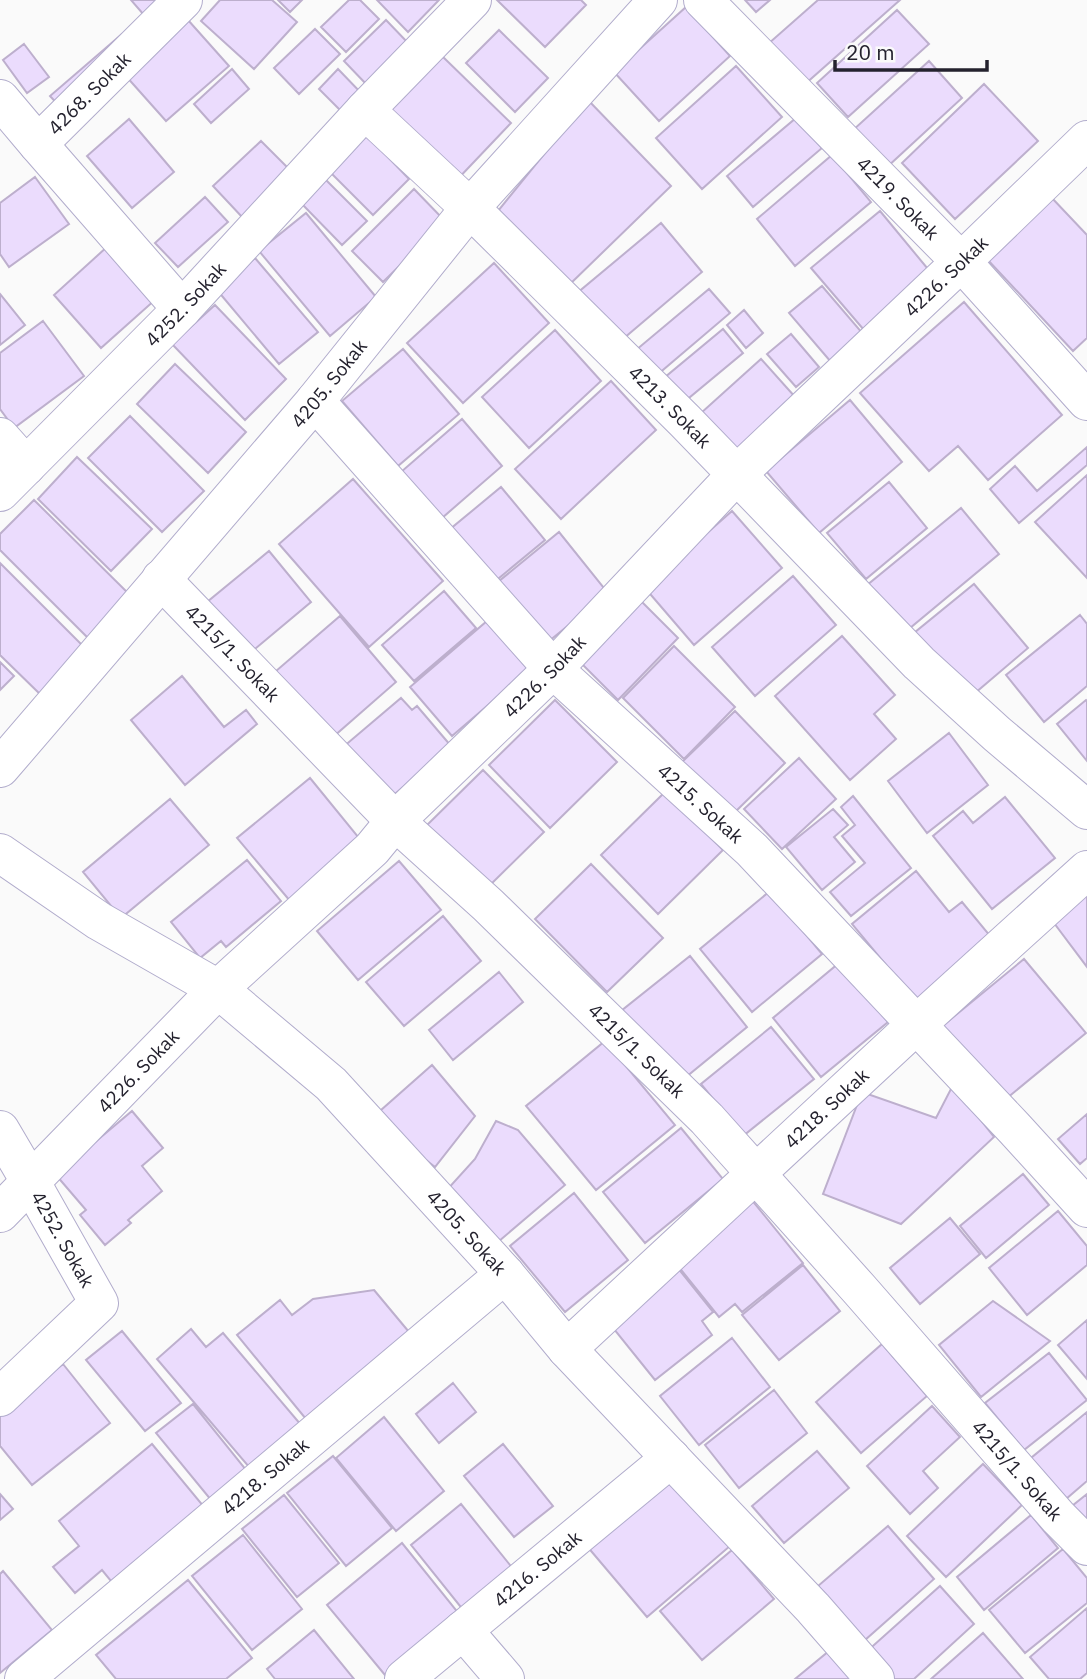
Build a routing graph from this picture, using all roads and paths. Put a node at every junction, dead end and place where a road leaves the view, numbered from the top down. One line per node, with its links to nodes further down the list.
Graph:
1 (183, 0): 8 (street, 4268. Sokak)
2 (472, 0): 6 (street)
3 (658, 0): 9 (street, 4205. Sokak)
4 (704, 0): 10 (street, 4219. Sokak)
5 (0, 99): 8 (street, 4268. Sokak)
6 (365, 110): 9 (street, 4213. Sokak); 11 (street, 4252. Sokak)
7 (1087, 140): 10 (street, 4226. Sokak)
8 (38, 144): 11 (street)
9 (470, 208): 12 (street, 4205. Sokak); 15 (street, 4213. Sokak)
10 (961, 262): 13 (street, 4219. Sokak); 15 (street, 4226. Sokak)
11 (182, 309): 16 (street, 4252. Sokak)
12 (315, 401): 17 (street, 4205. Sokak); 18 (street, 4215. Sokak)
13 (1087, 401)
14 (0, 437): 16 (street)
15 (737, 474): 18 (street, 4226. Sokak); 20 (street, 4213. Sokak)
16 (13, 479)
17 (161, 579): 19 (street, 4205. Sokak); 21 (street, 4215/1. Sokak)
18 (553, 669): 21 (street, 4226. Sokak); 25 (street, 4215. Sokak)
19 (0, 768)
20 (1087, 810)
21 (395, 821): 24 (street, 4226. Sokak); 27 (street, 4215/1. Sokak)
22 (0, 853): 24 (street, 4205. Sokak)
23 (1087, 870): 25 (street, 4218. Sokak)
24 (218, 989): 28 (street, 4226. Sokak); 31 (street, 4205. Sokak)
25 (916, 1024): 27 (street, 4218. Sokak); 29 (street, 4215. Sokak)
26 (0, 1130): 28 (street, 4252. Sokak)
27 (757, 1174): 32 (street, 4218. Sokak); 35 (street, 4215/1. Sokak)
28 (30, 1181): 30 (street, 4226. Sokak); 33 (street, 4252. Sokak)
29 (1087, 1208)
30 (0, 1213)
31 (505, 1274): 32 (street, 4205. Sokak); 37 (street, 4218. Sokak)
32 (567, 1349): 34 (street, 4205. Sokak)
33 (0, 1397)
34 (671, 1458): 36 (street, 4216. Sokak); 40 (street, 4205. Sokak)
35 (1087, 1546)
36 (463, 1630): 38 (street, 4216. Sokak); 39 (street)
37 (24, 1679)
38 (404, 1679)
39 (505, 1679)
40 (875, 1679)

